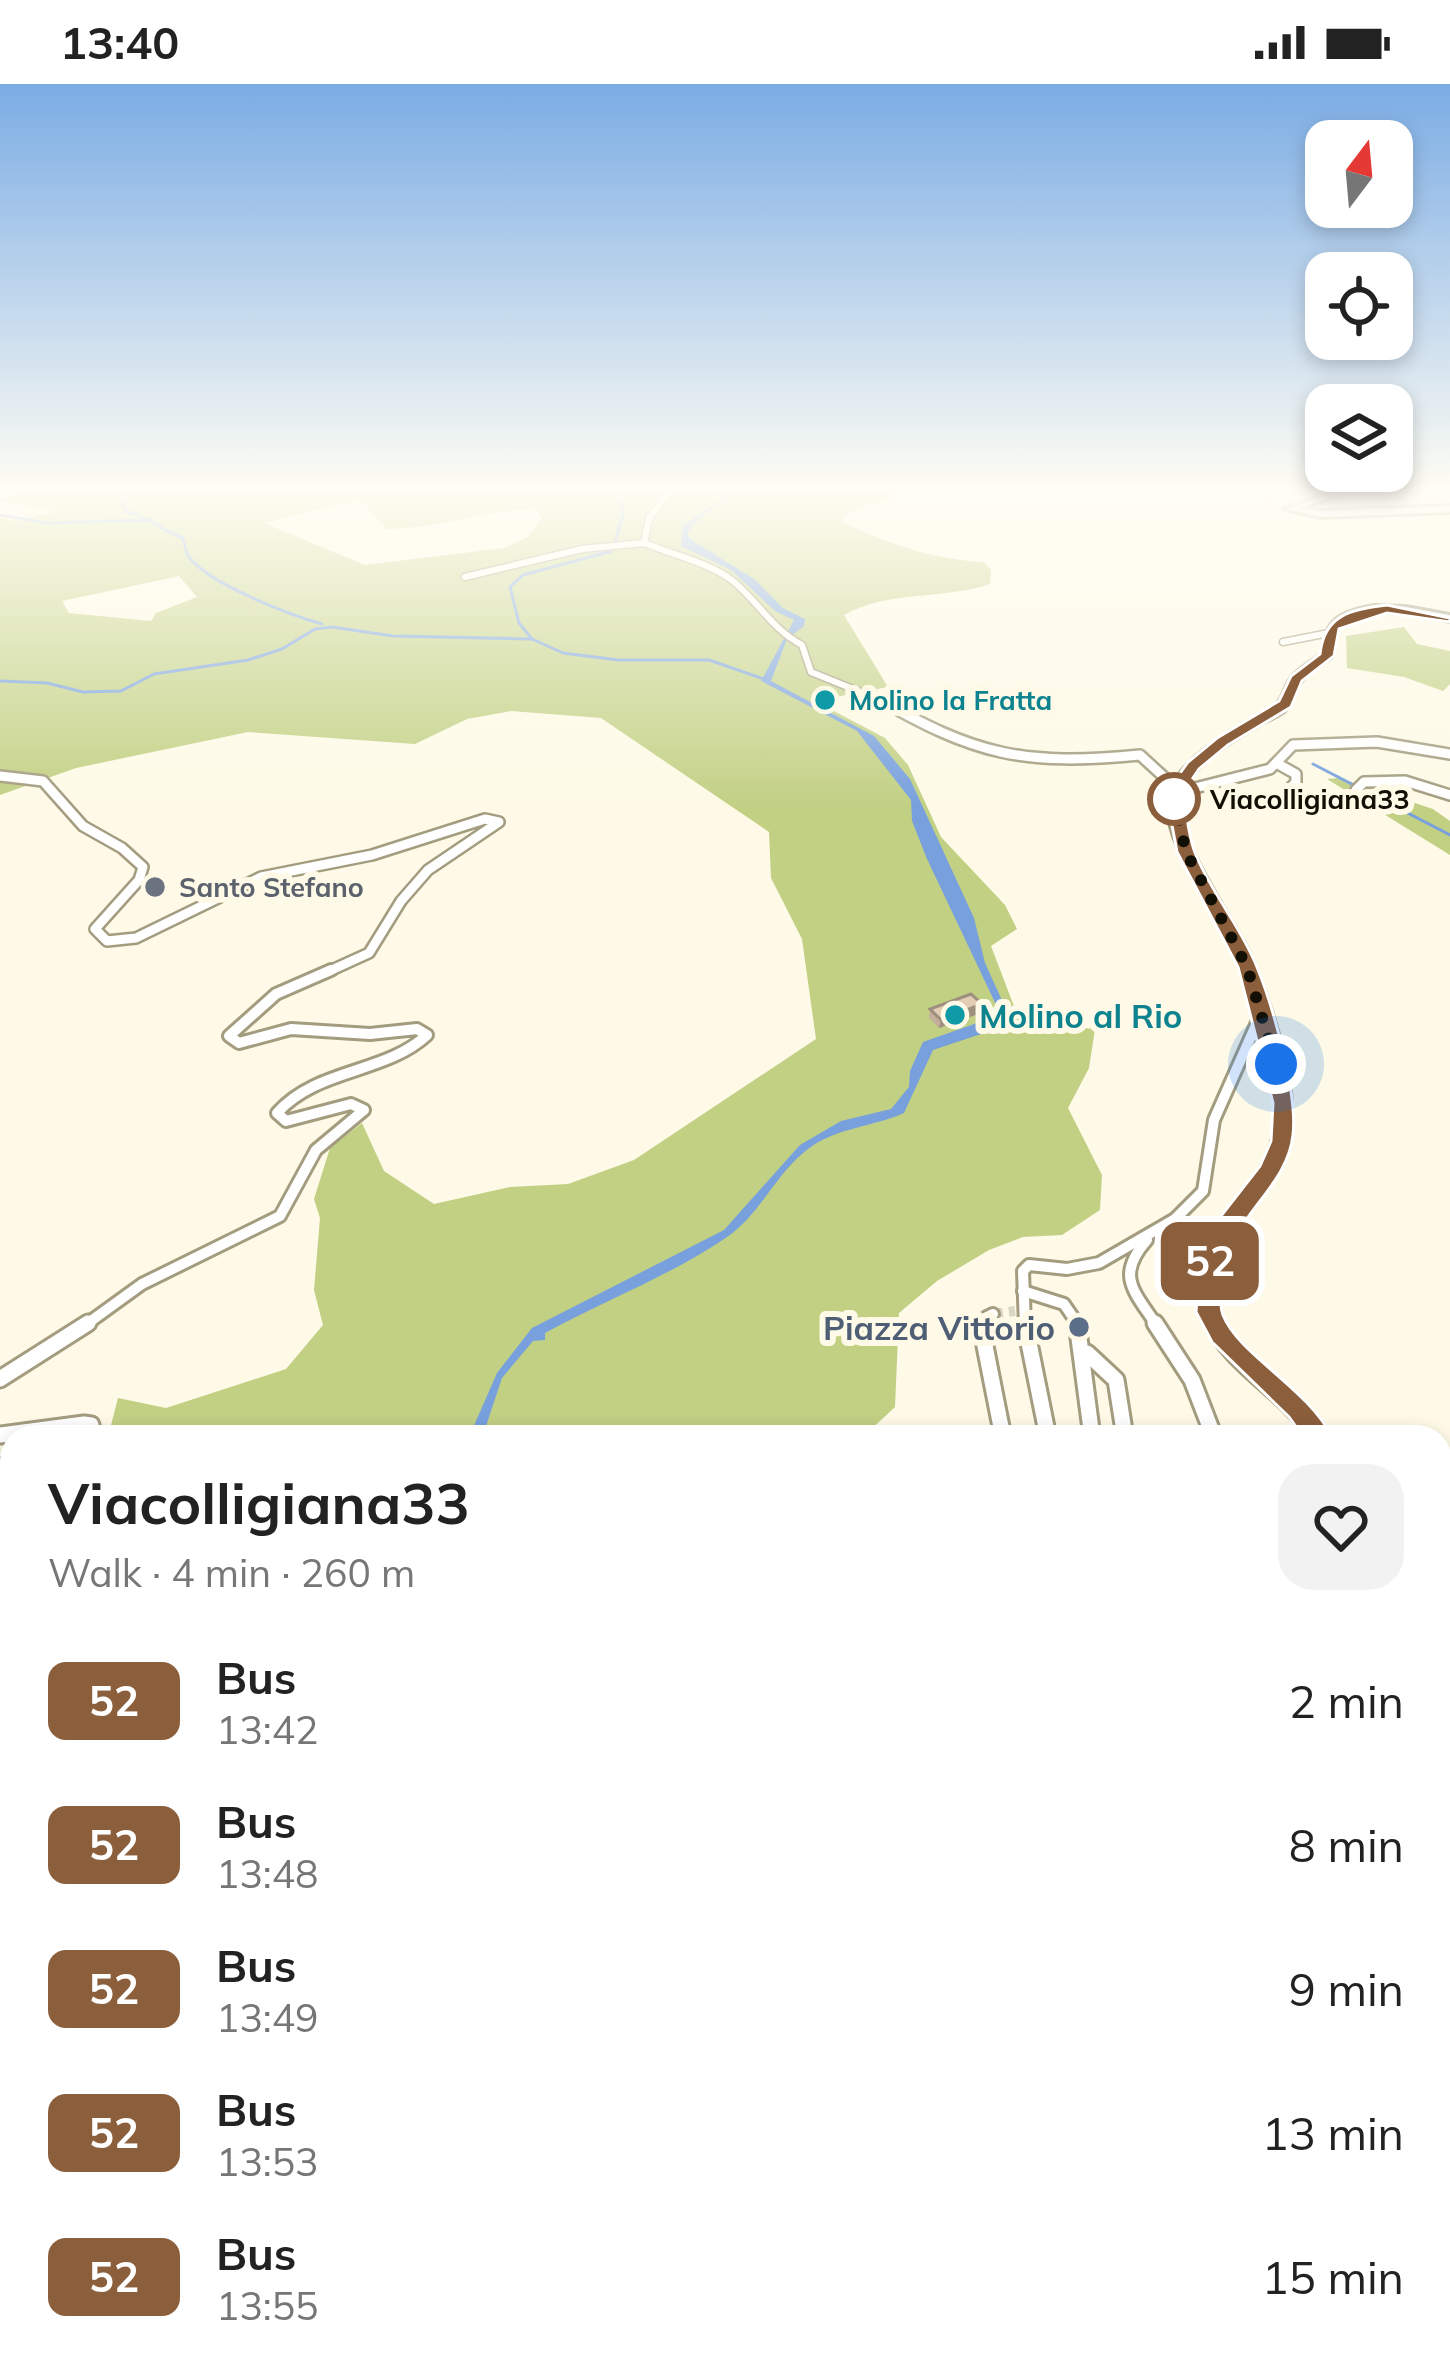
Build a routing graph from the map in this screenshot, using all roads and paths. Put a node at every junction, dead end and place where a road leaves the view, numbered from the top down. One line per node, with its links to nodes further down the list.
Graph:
1 (749, 594): 8 (street)
2 (1450, 618): 3 (street)
3 (1329, 633): 4 (street); 8 (street)
4 (1283, 642)
5 (1450, 754): 6 (street)
6 (1278, 764): 8 (street); 9 (street)
7 (0, 776): 15 (street)
8 (1175, 790): 10 (street)
9 (1450, 795)
10 (1260, 1016): 11 (street); 21 (street)
11 (1150, 1235): 12 (street); 20 (street)
12 (1023, 1291): 14 (street); 17 (street)
13 (993, 1314): 16 (street)
14 (1087, 1353): 18 (street); 19 (street)
15 (0, 1379)
16 (1001, 1425)
17 (1045, 1425)
18 (1091, 1425)
19 (1123, 1425)
20 (1209, 1425)
21 (1309, 1425)

